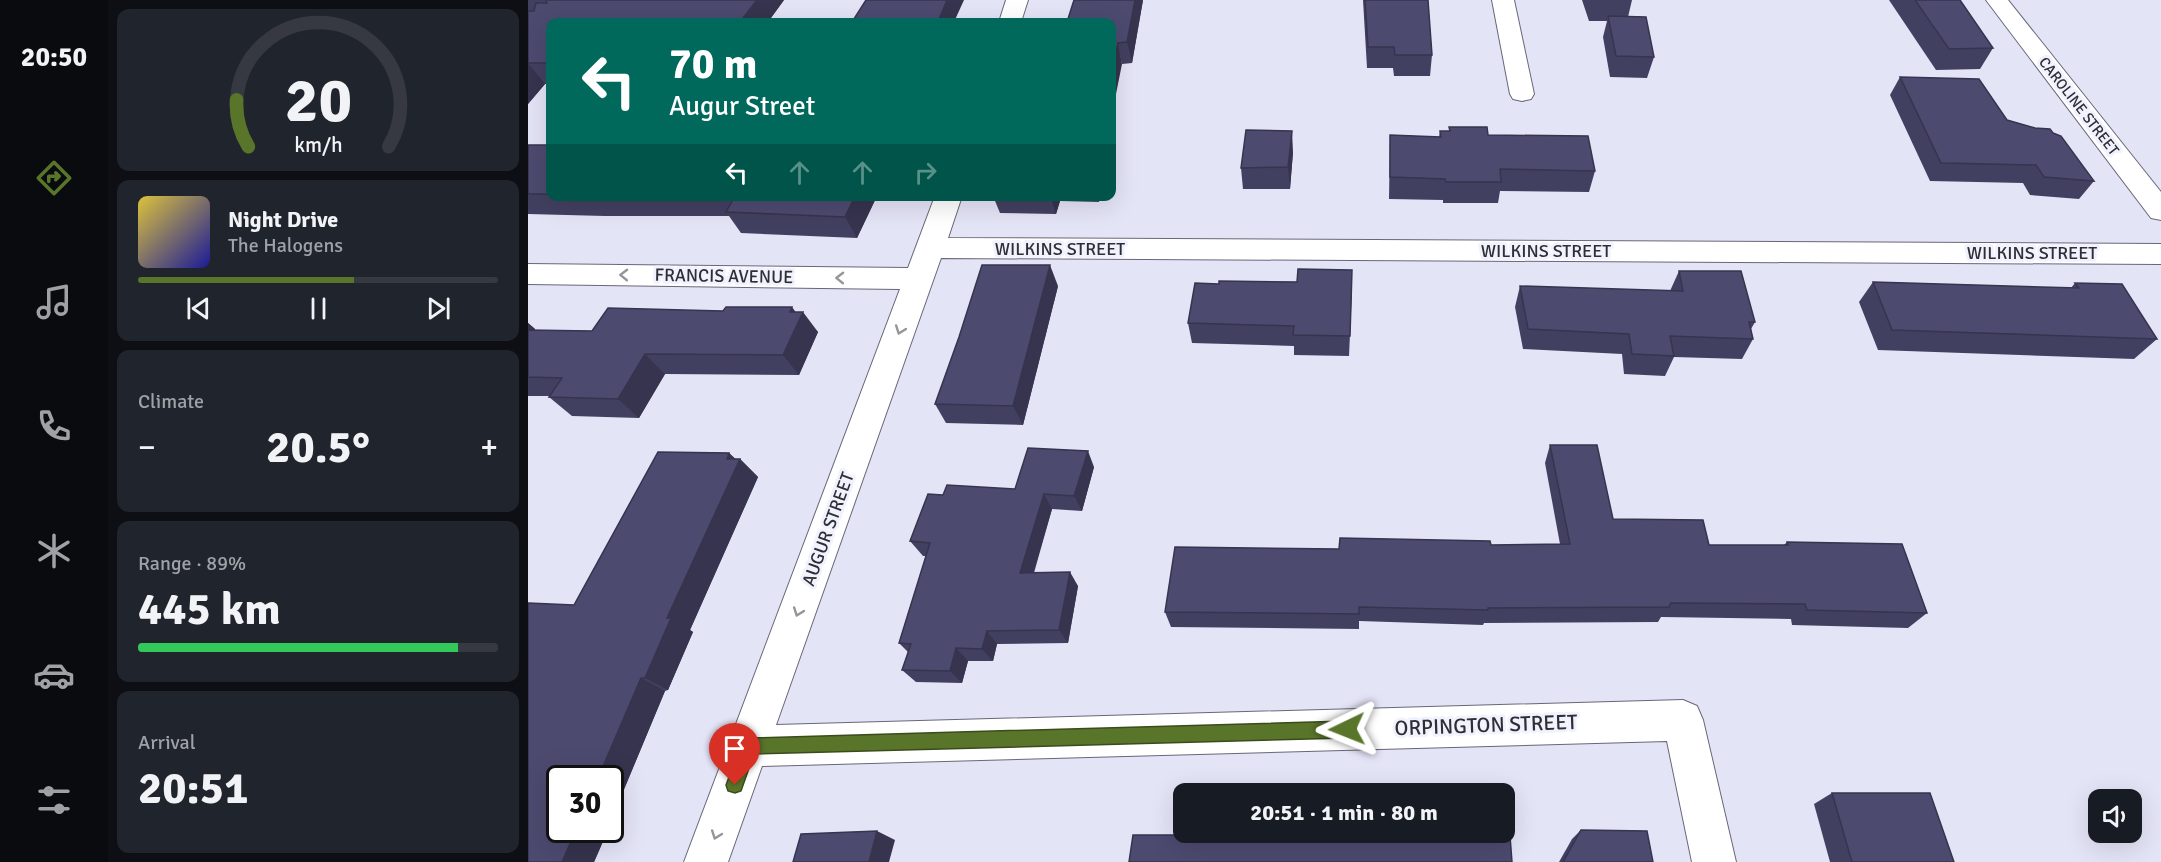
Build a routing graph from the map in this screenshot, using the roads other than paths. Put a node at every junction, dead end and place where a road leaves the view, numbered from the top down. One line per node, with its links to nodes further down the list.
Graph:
1 (1017, 0): 4 (street)
2 (1503, 0): 5 (street)
3 (1997, 0): 7 (street, CAROLINE STREET)
4 (1011, 18)
5 (1522, 94)
6 (947, 201): 9 (street, AUGUR STREET)
7 (2161, 211)
8 (2161, 254): 9 (street, WILKINS STREET)
9 (925, 264): 10 (street, FRANCIS AVENUE, one-way to 10); 11 (street, AUGUR STREET, one-way to 11)
10 (528, 274)
11 (749, 746): 12 (street, AUGUR STREET, one-way to 12); 13 (street, ORPINGTON STREET)
12 (706, 862)
13 (1714, 862)

